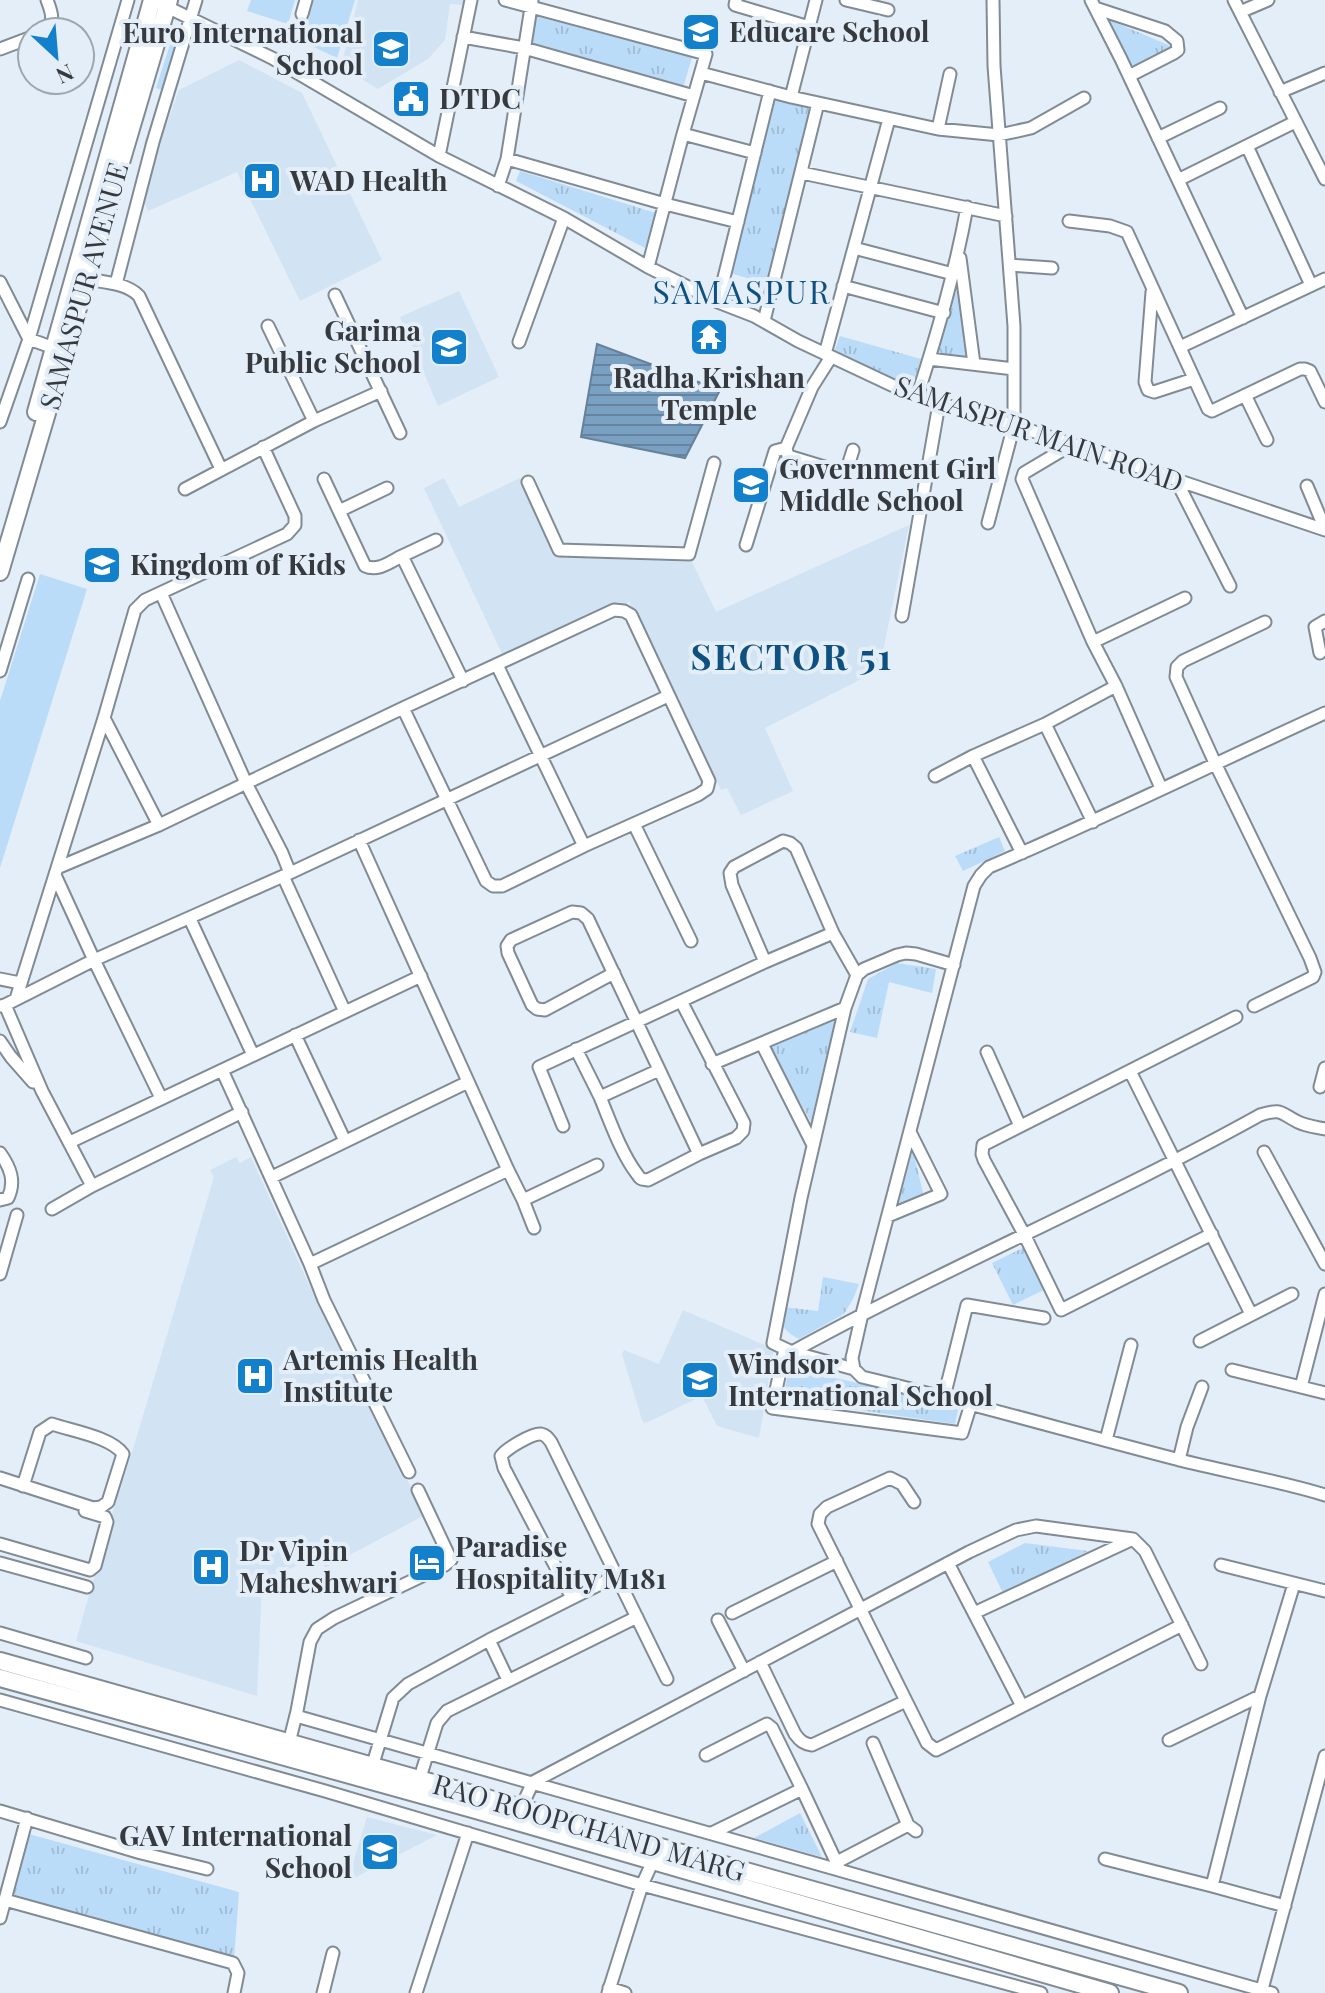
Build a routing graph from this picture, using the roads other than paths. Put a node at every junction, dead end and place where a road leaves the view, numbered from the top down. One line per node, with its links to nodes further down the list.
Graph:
1 (128, 0): 73 (street)
2 (196, 0): 18 (street)
3 (306, 0): 17 (street)
4 (471, 0): 20 (street)
5 (505, 0): 13 (street)
6 (736, 0): 19 (street)
7 (816, 0): 19 (street)
8 (846, 0): 15 (street)
9 (993, 0): 37 (street)
10 (1234, 0): 16 (street)
11 (1268, 0): 16 (street)
12 (160, 2): 18 (street, SAMASPUR MAIN ROAD); 60 (main road, SAMASPUR AVENUE); 76 (main road, SAMASPUR AVENUE)
13 (532, 4): 21 (street); 22 (street)
14 (1093, 4): 25 (street); 25 (street)
15 (888, 10)
16 (1240, 12): 27 (street)
17 (302, 14)
18 (190, 18): 41 (street, SAMASPUR MAIN ROAD); 63 (street)
19 (809, 27): 29 (street)
20 (463, 37): 21 (street); 41 (street)
21 (524, 48): 28 (street); 42 (street)
22 (701, 73): 26 (street); 28 (street)
23 (1325, 73): 27 (street)
24 (950, 74): 35 (street)
25 (1129, 76): 38 (street)
26 (770, 91): 29 (street); 40 (street)
27 (1280, 92): 34 (street)
28 (694, 96): 36 (street)
29 (791, 97): 31 (street)
30 (1084, 98): 37 (street)
31 (818, 103): 33 (street); 43 (street)
32 (1220, 108): 38 (street)
33 (889, 119): 35 (street); 47 (street)
34 (1295, 122): 39 (street); 44 (street)
35 (938, 129): 37 (street)
36 (683, 134): 40 (street); 48 (street)
37 (999, 135): 50 (street)
38 (1158, 138): 45 (street)
39 (1247, 146): 45 (street); 64 (street)
40 (755, 153): 53 (street)
41 (439, 156): 46 (street, SAMASPUR MAIN ROAD)
42 (507, 159): 46 (street); 48 (street)
43 (802, 173): 47 (street); 71 (street)
44 (1325, 179)
45 (1178, 180): 70 (street)
46 (498, 186): 51 (street, SAMASPUR MAIN ROAD)
47 (872, 187): 49 (street); 54 (street)
48 (665, 204): 53 (street); 57 (street)
49 (967, 207): 50 (street); 55 (street)
50 (1006, 216): 56 (street)
51 (564, 218): 57 (street, SAMASPUR MAIN ROAD); 74 (street)
52 (1069, 221): 66 (street)
53 (738, 222): 68 (street)
54 (854, 248): 59 (street); 65 (street)
55 (959, 252): 59 (street); 79 (street)
56 (1010, 265): 58 (street); 80 (street)
57 (648, 267): 68 (street, SAMASPUR MAIN ROAD)
58 (1052, 268)
59 (953, 274): 69 (street)
60 (86, 279): 63 (street); 111 (main road, SAMASPUR AVENUE)
61 (1325, 279): 64 (street)
62 (0, 282): 73 (street)
63 (116, 284): 97 (street)
64 (1311, 285): 70 (street)
65 (843, 286): 69 (street); 77 (street)
66 (1153, 288): 75 (street); 81 (street)
67 (335, 295): 82 (street)
68 (718, 302): 71 (street, SAMASPUR MAIN ROAD)
69 (944, 313): 78 (street)
70 (1243, 318): 75 (street)
71 (764, 321): 77 (street, SAMASPUR MAIN ROAD)
72 (268, 326): 87 (street)
73 (29, 339): 76 (street); 88 (street)
74 (519, 342)
75 (1180, 347): 81 (street)
76 (54, 348): 108 (main road, SAMASPUR AVENUE)
77 (828, 356): 84 (street, SAMASPUR MAIN ROAD); 94 (street)
78 (929, 359): 79 (street); 84 (street)
79 (974, 364): 80 (street)
80 (1014, 369): 89 (street)
81 (1194, 379): 83 (street)
82 (381, 391): 87 (street); 90 (street)
83 (1245, 395): 85 (street); 91 (street)
84 (917, 397): 86 (street, SAMASPUR MAIN ROAD)
85 (1325, 402)
86 (939, 404): 89 (street, SAMASPUR MAIN ROAD); 116 (street)
87 (314, 421): 93 (street)
88 (0, 422)
89 (1014, 425): 92 (street, SAMASPUR MAIN ROAD); 105 (street)
90 (400, 433)
91 (1267, 440)
92 (1071, 445): 99 (street, SAMASPUR MAIN ROAD); 119 (street)
93 (263, 447): 97 (street); 114 (street)
94 (786, 448): 95 (street); 109 (street)
95 (853, 450)
96 (714, 463): 100 (street)
97 (221, 469): 103 (street)
98 (324, 479): 104 (street)
99 (1176, 480): 106 (street, SAMASPUR MAIN ROAD); 113 (street)
100 (528, 482)
101 (1307, 486): 106 (street)
102 (387, 488): 104 (street)
103 (185, 489)
104 (339, 511): 110 (street)
105 (988, 523)
106 (1325, 530)
107 (436, 540): 110 (street)
108 (0, 541)
109 (746, 545)
110 (402, 556): 123 (street)
111 (0, 572)
112 (28, 579): 122 (street)
113 (1230, 586)
114 (161, 593): 128 (street); 134 (street)
115 (1185, 598): 119 (street)
116 (902, 616)
117 (1325, 621): 120 (street)
118 (1265, 622): 132 (street)
119 (1093, 642): 124 (street)
120 (1320, 653)
121 (497, 665): 123 (street); 125 (street); 130 (street)
122 (0, 671)
123 (463, 681): 126 (street)
124 (1116, 686): 129 (street); 135 (street)
125 (668, 696): 130 (street); 138 (street)
126 (403, 708): 134 (street); 136 (street)
127 (1325, 713): 132 (street)
128 (104, 718): 139 (street); 143 (street)
129 (1045, 724): 131 (street); 137 (street)
130 (540, 756): 136 (street); 141 (street)
131 (973, 756): 133 (street); 142 (street)
132 (1215, 763): 135 (street); 159 (street)
133 (935, 776)
134 (246, 783): 139 (street); 144 (street)
135 (1161, 788): 137 (street)
136 (447, 799): 140 (street); 141 (street)
137 (1093, 822): 142 (street)
138 (634, 824): 141 (street); 147 (street)
139 (159, 825): 143 (street)
140 (359, 840): 144 (street); 153 (street)
141 (584, 846)
142 (1022, 853): 150 (street)
143 (56, 872): 148 (street); 155 (street)
144 (286, 875): 145 (street); 161 (street)
145 (190, 919): 148 (street); 169 (street)
146 (833, 933): 149 (street); 149 (street); 152 (street)
147 (691, 941)
148 (94, 960): 156 (street); 179 (street)
149 (765, 962): 157 (street)
150 (954, 965): 152 (street); 184 (street)
151 (614, 973): 151 (street); 163 (street)
152 (857, 975): 160 (street)
153 (421, 976): 161 (street); 175 (street)
154 (0, 979): 155 (street)
155 (20, 983): 156 (street)
156 (16, 999): 158 (street)
157 (681, 1001): 163 (street); 170 (street)
158 (2, 1006): 177 (street)
159 (1254, 1006)
160 (845, 1008): 166 (street); 187 (street)
161 (345, 1012): 164 (street)
162 (1236, 1017): 174 (street)
163 (636, 1021): 167 (street); 173 (street)
164 (295, 1035): 169 (street); 185 (street)
165 (0, 1041): 177 (street)
166 (762, 1044): 170 (street); 187 (street)
167 (576, 1049): 178 (street); 181 (street)
168 (987, 1052): 182 (street)
169 (253, 1055): 172 (street)
170 (712, 1064): 190 (street)
171 (1325, 1068): 176 (street)
172 (222, 1070): 179 (street); 180 (street)
173 (659, 1070): 178 (street); 190 (street)
174 (1130, 1071): 182 (street); 191 (street)
175 (468, 1082): 185 (street); 193 (street)
176 (1320, 1087)
177 (42, 1091): 186 (street)
178 (600, 1097): 190 (street)
179 (161, 1098): 186 (street)
180 (242, 1112): 194 (street); 195 (street)
181 (563, 1126)
182 (1020, 1126): 203 (street)
183 (1325, 1129): 191 (street)
184 (910, 1132): 200 (street); 200 (street)
185 (345, 1141): 194 (street)
186 (70, 1142): 195 (street)
187 (813, 1146): 215 (street)
188 (1264, 1152): 206 (street)
189 (0, 1153): 196 (street)
190 (699, 1154)
191 (1175, 1162): 202 (street); 203 (street)
192 (597, 1165): 197 (street)
193 (508, 1170): 197 (street); 205 (street)
194 (272, 1177): 205 (street)
195 (92, 1186): 198 (street)
196 (0, 1200)
197 (523, 1200): 201 (street)
198 (52, 1209)
199 (17, 1215): 204 (street)
200 (888, 1216): 210 (street)
201 (534, 1228)
202 (1212, 1234): 203 (street); 211 (street)
203 (1025, 1236): 210 (street)
204 (3, 1250): 207 (street)
205 (310, 1264): 225 (street)
206 (1325, 1264)
207 (0, 1274)
208 (1292, 1294): 211 (street)
209 (1325, 1294): 219 (street)
210 (862, 1314): 215 (street); 216 (street)
211 (1251, 1314): 213 (street)
212 (1044, 1318): 221 (street)
213 (1200, 1341)
214 (1131, 1345): 223 (street)
215 (788, 1351): 216 (street); 222 (street)
216 (854, 1369): 221 (street)
217 (1232, 1370): 219 (street)
218 (1202, 1387): 224 (street)
219 (1301, 1387): 220 (street)
220 (1325, 1393)
221 (944, 1397): 222 (street)
222 (971, 1404): 223 (street)
223 (1106, 1440): 224 (street)
224 (1179, 1460): 230 (street)
225 (409, 1472)
226 (0, 1478): 228 (street)
227 (0, 1484): 233 (street)
228 (23, 1486): 228 (street)
229 (418, 1490): 263 (street)
230 (1325, 1495)
231 (914, 1502): 234 (street)
232 (1133, 1539): 236 (street); 245 (street); 248 (street)
233 (0, 1544)
234 (837, 1561): 243 (street); 244 (street)
235 (0, 1563): 240 (street)
236 (948, 1563): 243 (street); 245 (street)
237 (1221, 1565): 239 (street)
238 (616, 1576): 242 (street); 242 (street); 246 (street)
239 (1294, 1584): 241 (street); 259 (street)
240 (87, 1587)
241 (1325, 1591)
242 (572, 1598): 250 (street)
243 (861, 1609): 253 (street); 261 (street)
244 (732, 1613)
245 (974, 1613): 262 (street)
246 (637, 1617): 257 (street); 258 (street)
247 (718, 1620): 255 (street)
248 (1182, 1625): 254 (street); 262 (street)
249 (0, 1633): 251 (street)
250 (489, 1640): 258 (street); 264 (street)
251 (86, 1658)
252 (0, 1661): 266 (main road, RAO ROOPCHAND MARG)
253 (760, 1662): 255 (street); 261 (street)
254 (1201, 1664)
255 (744, 1671): 272 (street)
256 (0, 1678): 273 (main road, RAO ROOPCHAND MARG)
257 (667, 1679)
258 (508, 1680): 268 (street)
259 (1260, 1696): 265 (street); 285 (street)
260 (0, 1700): 278 (street)
261 (906, 1701): 262 (street)
262 (1022, 1706)
263 (296, 1716): 264 (street); 266 (street)
264 (381, 1740): 268 (street); 271 (street)
265 (1169, 1740)
266 (289, 1743): 271 (main road, RAO ROOPCHAND MARG)
267 (873, 1743): 282 (street)
268 (426, 1754): 272 (street); 273 (street)
269 (706, 1755): 274 (street)
270 (1325, 1756): 287 (street)
271 (372, 1767): 273 (main road, RAO ROOPCHAND MARG)
272 (533, 1782): 275 (street); 279 (street)
273 (417, 1786): 275 (main road, RAO ROOPCHAND MARG); 281 (main road, RAO ROOPCHAND MARG)
274 (802, 1789): 279 (street); 282 (street)
275 (521, 1808): 288 (main road, RAO ROOPCHAND MARG)
276 (0, 1811): 277 (street)
277 (27, 1818): 283 (street); 286 (street)
278 (468, 1833): 284 (street); 296 (street)
279 (712, 1833): 282 (street)
280 (1105, 1859): 285 (street)
281 (653, 1861): 284 (street); 288 (main road, RAO ROOPCHAND MARG)
282 (843, 1868): 288 (street); 293 (street)
283 (207, 1869)
284 (642, 1885): 292 (street); 298 (street)
285 (1212, 1886): 287 (street)
286 (5, 1900): 289 (street); 294 (street)
287 (1285, 1906): 293 (street)
288 (841, 1907): 291 (main road, RAO ROOPCHAND MARG); 300 (main road, RAO ROOPCHAND MARG)
289 (0, 1918)
290 (333, 1953): 295 (street)
291 (1077, 1989): 299 (main road, RAO ROOPCHAND MARG)
292 (608, 1991): 297 (street)
293 (1265, 1992)
294 (234, 1993)
295 (323, 1993)
296 (416, 1993)
297 (625, 1993)
298 (1041, 1993)
299 (1110, 1993)
300 (1179, 1993)

